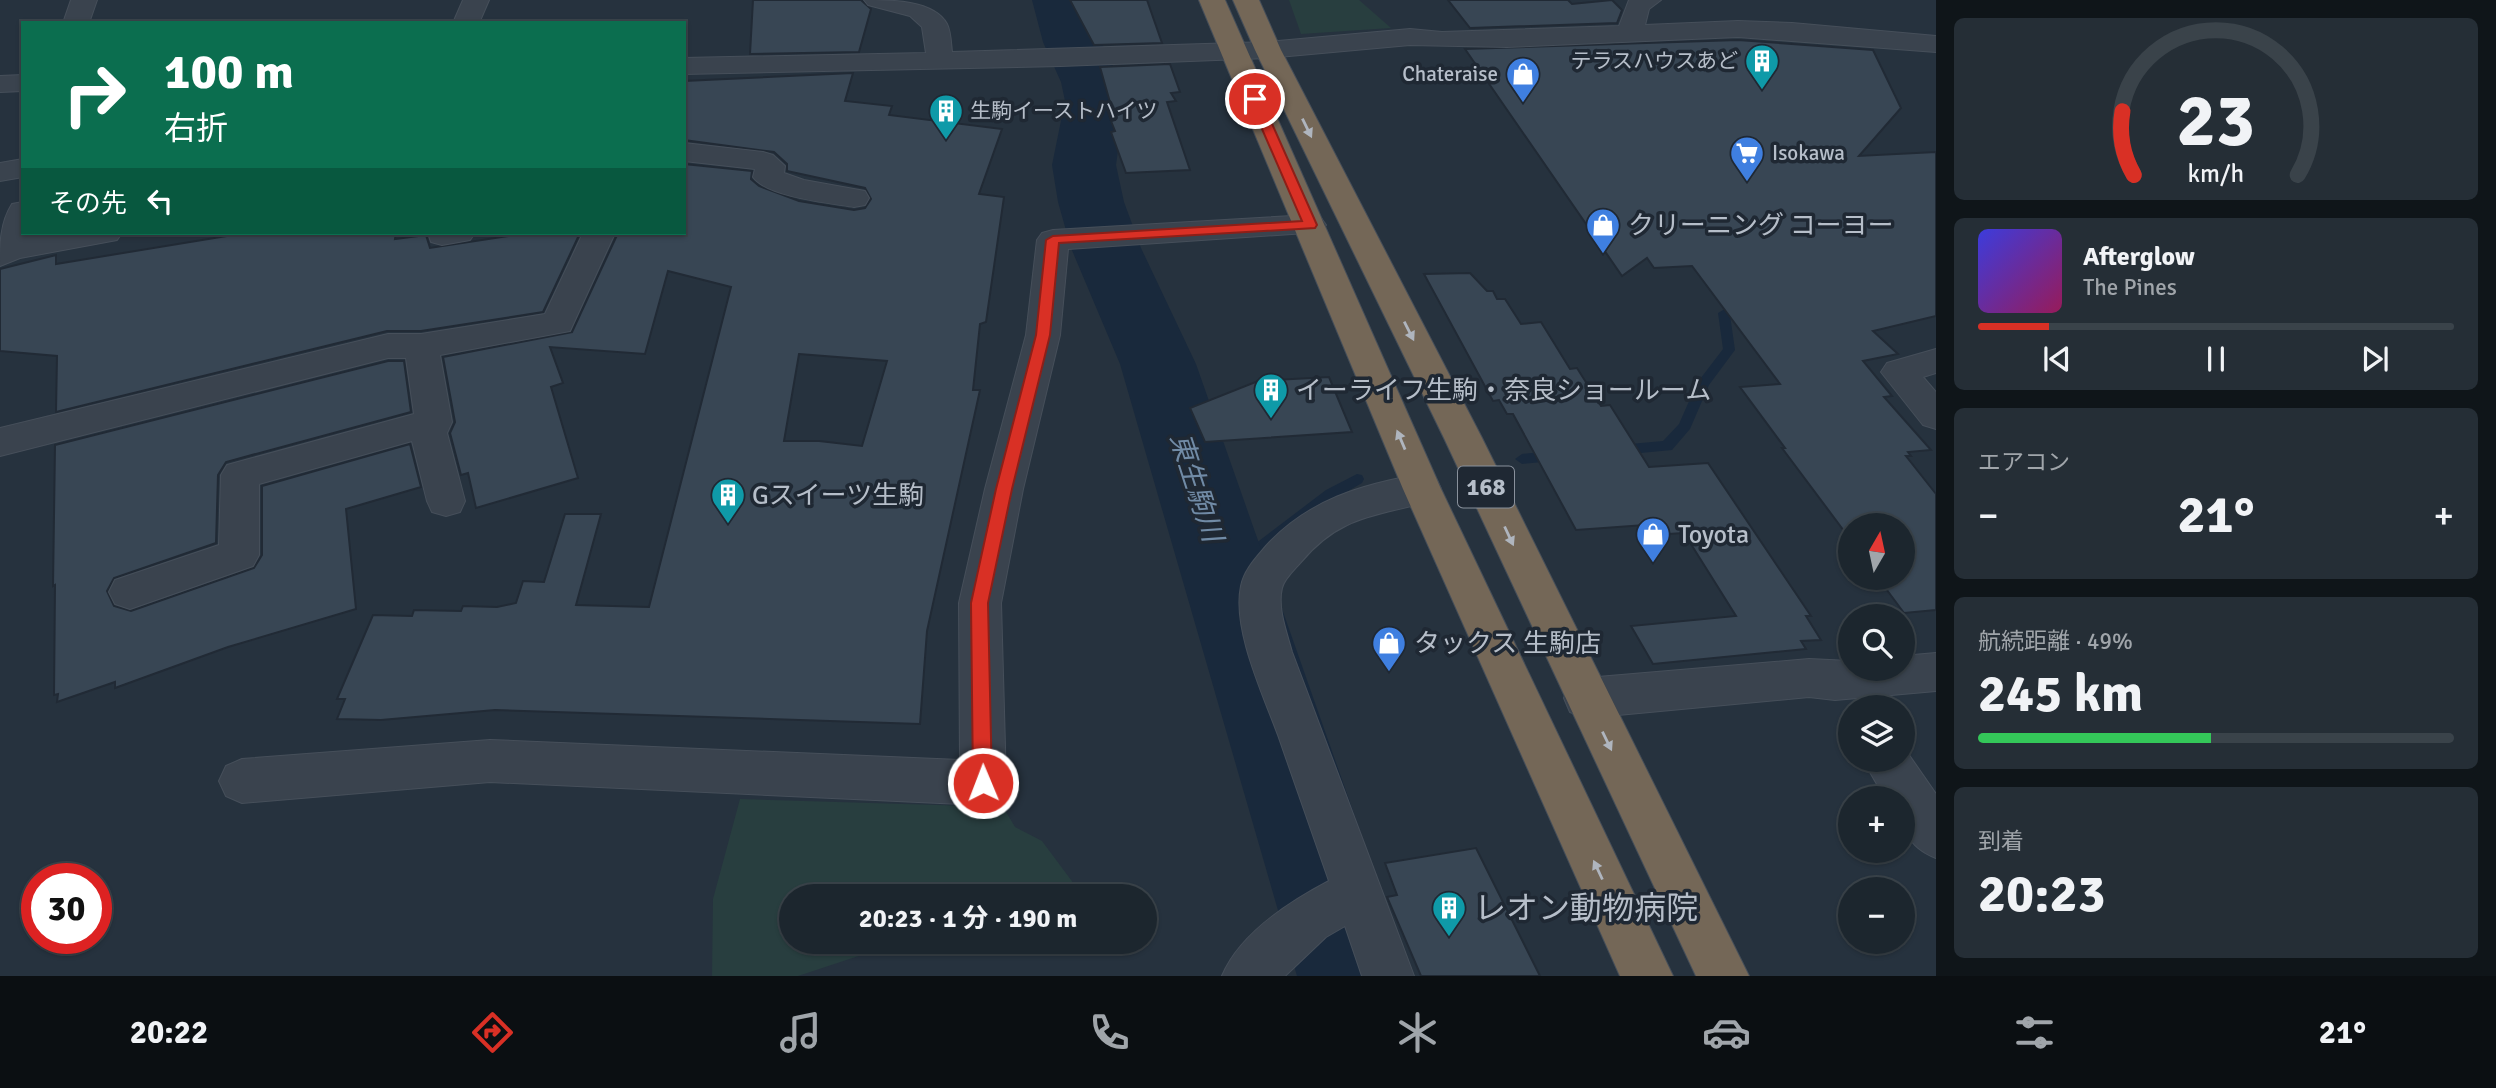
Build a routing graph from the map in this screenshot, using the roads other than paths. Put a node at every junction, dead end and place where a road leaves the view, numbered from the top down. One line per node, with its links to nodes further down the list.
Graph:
1 (84, 0): 8 (street)
2 (476, 0): 9 (street)
3 (877, 0): 14 (street)
4 (1212, 0): 13 (highway, 168)
5 (1246, 0): 13 (highway, 168)
6 (1648, 0): 10 (street)
7 (1805, 8): 11 (street)
8 (77, 21)
9 (467, 21)
10 (1630, 33): 11 (street); 13 (street)
11 (1816, 33): 12 (street)
12 (1936, 44)
13 (1250, 49): 14 (street); 23 (highway, 168); 37 (highway, 168, one-way to 37)
14 (940, 62): 15 (street)
15 (686, 66)
16 (21, 83): 17 (street)
17 (0, 84)
18 (686, 152): 21 (street)
19 (21, 169): 20 (street)
20 (0, 172)
21 (854, 198)
22 (21, 216): 26 (street)
23 (1310, 225): 32 (highway, 168, one-way to 23); 39 (street)
24 (95, 235): 26 (street)
25 (598, 235): 27 (street)
26 (6, 252)
27 (421, 346): 30 (street); 31 (street)
28 (1936, 361): 29 (street)
29 (1936, 416)
30 (434, 422): 33 (street); 34 (street)
31 (0, 442)
32 (1422, 489): 41 (street); 44 (highway, 168, one-way to 32)
33 (446, 501)
34 (130, 592)
35 (1936, 672): 36 (street)
36 (1844, 694): 37 (street)
37 (1586, 698): 45 (highway, 168, one-way to 45)
38 (1894, 772): 40 (street)
39 (242, 781)
40 (1936, 835)
41 (1359, 892): 42 (street); 43 (street)
42 (1248, 976)
43 (1388, 976)
44 (1647, 976)
45 (1723, 976)

